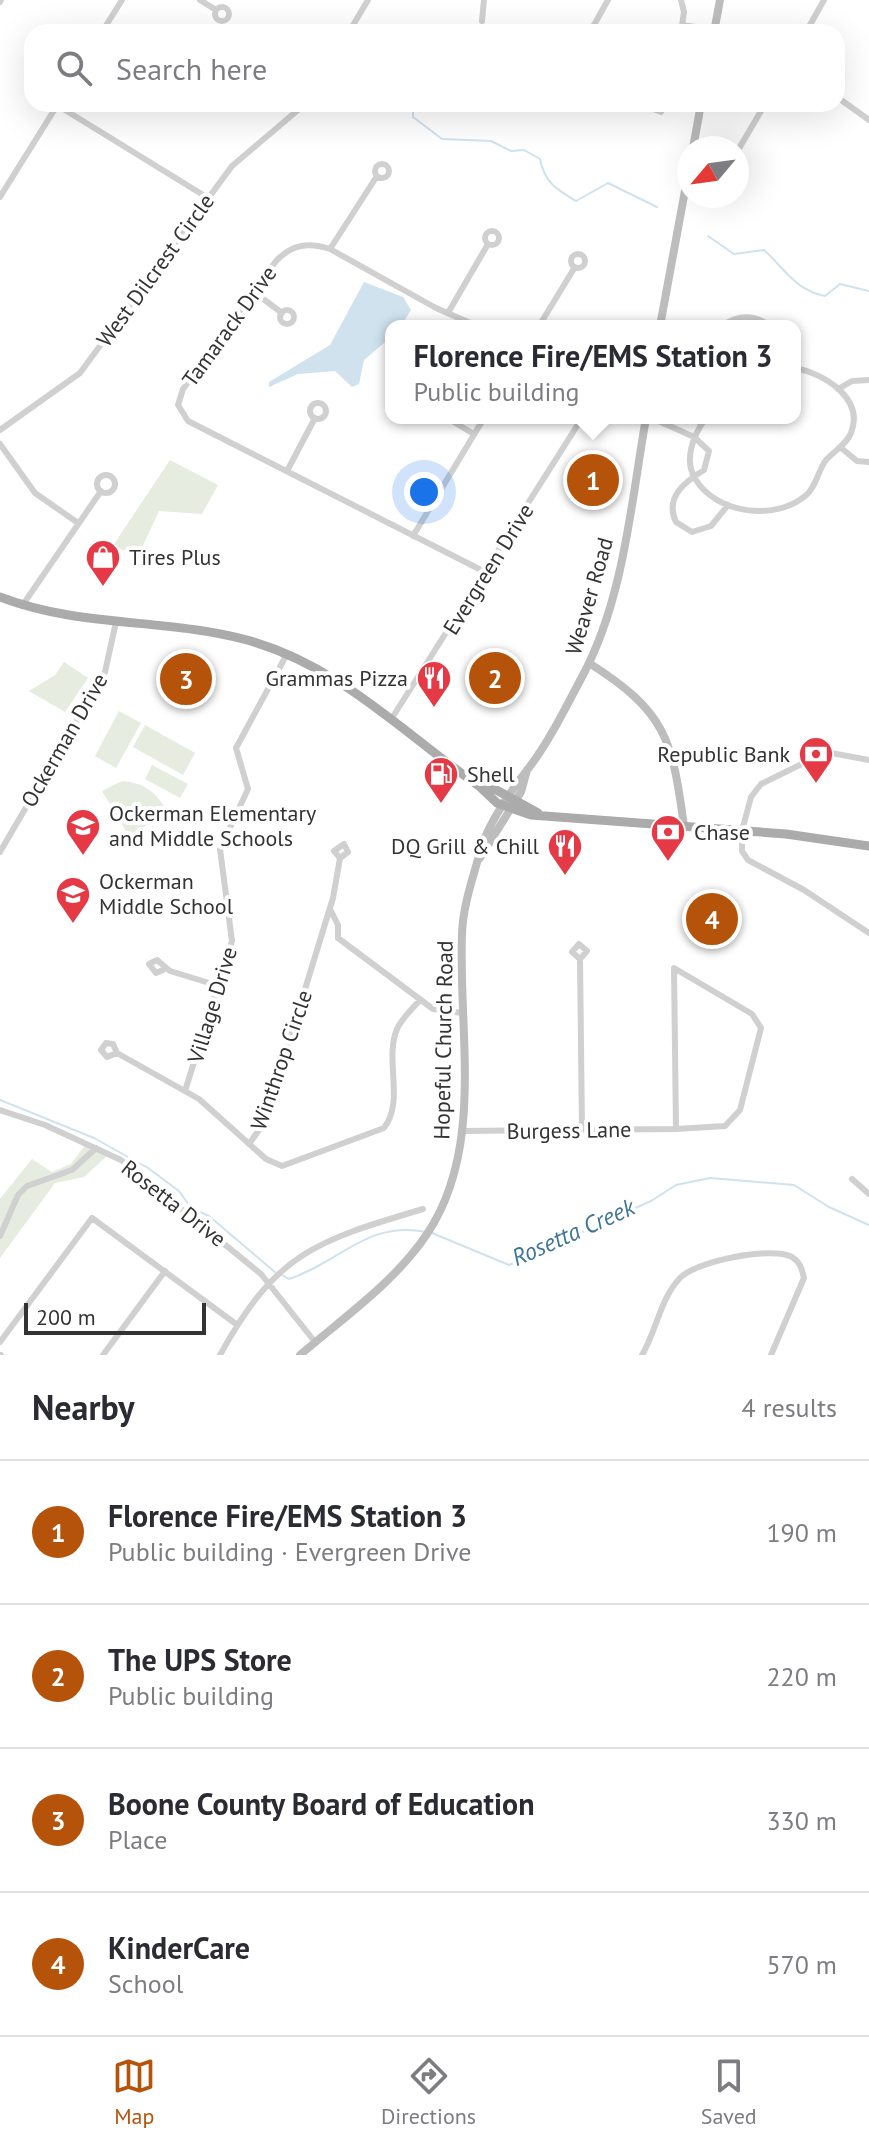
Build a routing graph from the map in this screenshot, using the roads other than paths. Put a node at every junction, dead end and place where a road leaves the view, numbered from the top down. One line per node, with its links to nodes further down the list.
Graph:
1 (122, 0): 11 (street)
2 (200, 0): 9 (street)
3 (368, 0): 12 (street)
4 (484, 0): 10 (street)
5 (608, 0): 13 (street)
6 (681, 0): 14 (street)
7 (720, 0): 15 (main road)
8 (824, 0): 16 (street)
9 (216, 10)
10 (482, 21)
11 (107, 24)
12 (354, 24)
13 (594, 24)
14 (682, 24)
15 (715, 24)
16 (810, 24)
17 (845, 103): 23 (street)
18 (52, 112): 27 (street)
19 (70, 112): 28 (street)
20 (295, 112): 28 (street, West Dilcrest Circle)
21 (700, 112): 24 (main road)
22 (760, 112): 25 (street)
23 (869, 120)
24 (695, 136)
25 (746, 136)
26 (377, 176): 31 (street)
27 (0, 197)
28 (208, 198): 51 (street, West Dilcrest Circle)
29 (682, 208): 38 (main road)
30 (488, 244): 35 (street)
31 (330, 249): 33 (street, Tamarack Drive); 35 (street, Tamarack Drive)
32 (575, 267): 37 (street)
33 (254, 292): 34 (street); 57 (street, Tamarack Drive)
34 (282, 313)
35 (448, 313): 36 (street, Tamarack Drive)
36 (464, 320)
37 (543, 320)
38 (661, 320)
39 (739, 320): 40 (street)
40 (758, 320)
41 (801, 370): 43 (street)
42 (869, 380): 43 (street)
43 (838, 389): 55 (street)
44 (315, 418): 57 (street)
45 (457, 424): 52 (street)
46 (480, 424): 52 (street)
47 (578, 424): 63 (street, Evergreen Drive)
48 (648, 424): 68 (main road, Weaver Road)
49 (663, 424): 53 (street)
50 (702, 424): 53 (street)
51 (0, 430)
52 (474, 434): 62 (street)
53 (694, 437): 58 (street); 58 (street)
54 (0, 444): 61 (street)
55 (840, 447): 56 (street); 60 (street)
56 (869, 462)
57 (287, 471): 62 (street, Tamarack Drive)
58 (692, 475): 60 (street); 60 (street)
59 (101, 491): 61 (street)
60 (728, 505)
61 (78, 523): 65 (street)
62 (413, 536): 63 (street, Tamarack Drive)
63 (487, 573): 69 (street, Evergreen Drive)
64 (0, 597): 65 (main road)
65 (22, 606): 66 (main road)
66 (116, 622): 67 (main road); 75 (street, Ockerman Drive)
67 (287, 654): 69 (main road); 83 (street, Village Drive)
68 (589, 663): 71 (main road, Weaver Road); 72 (main road)
69 (392, 718): 71 (main road)
70 (869, 760): 73 (street)
71 (510, 803): 72 (main road); 85 (main road, Hopeful Church Road)
72 (684, 826): 73 (main road)
73 (742, 831): 74 (main road); 78 (street)
74 (869, 846)
75 (0, 852)
76 (340, 858): 77 (street, Winthrop Circle)
77 (330, 909): 79 (street); 80 (street, Winthrop Circle)
78 (869, 933)
79 (338, 938): 80 (street); 84 (street)
80 (319, 946): 92 (street, Winthrop Circle)
81 (580, 959): 90 (street)
82 (165, 969): 83 (street)
83 (219, 986): 87 (street, Village Drive)
84 (420, 1000): 85 (street); 92 (street, Winthrop Circle)
85 (462, 1013): 91 (main road, Hopeful Church Road)
86 (117, 1053): 87 (street)
87 (185, 1091): 92 (street)
88 (0, 1110): 93 (street, Rosetta Drive)
89 (676, 1129): 89 (street, Burgess Lane); 90 (street, Burgess Lane)
90 (582, 1130): 91 (street, Burgess Lane)
91 (462, 1131): 102 (main road, Hopeful Church Road)
92 (249, 1144)
93 (96, 1148): 97 (street); 99 (street, Rosetta Drive)
94 (852, 1179): 95 (street)
95 (869, 1194)
96 (423, 1209): 99 (street)
97 (0, 1236)
98 (165, 1271): 100 (street); 101 (street); 103 (street)
99 (270, 1279): 100 (street); 102 (street, Rosetta Drive)
100 (236, 1324): 104 (street)
101 (0, 1342)
102 (315, 1342): 105 (main road, Hopeful Church Road)
103 (103, 1355)
104 (220, 1355)
105 (300, 1355)
106 (642, 1355): 107 (street)
107 (771, 1355)

